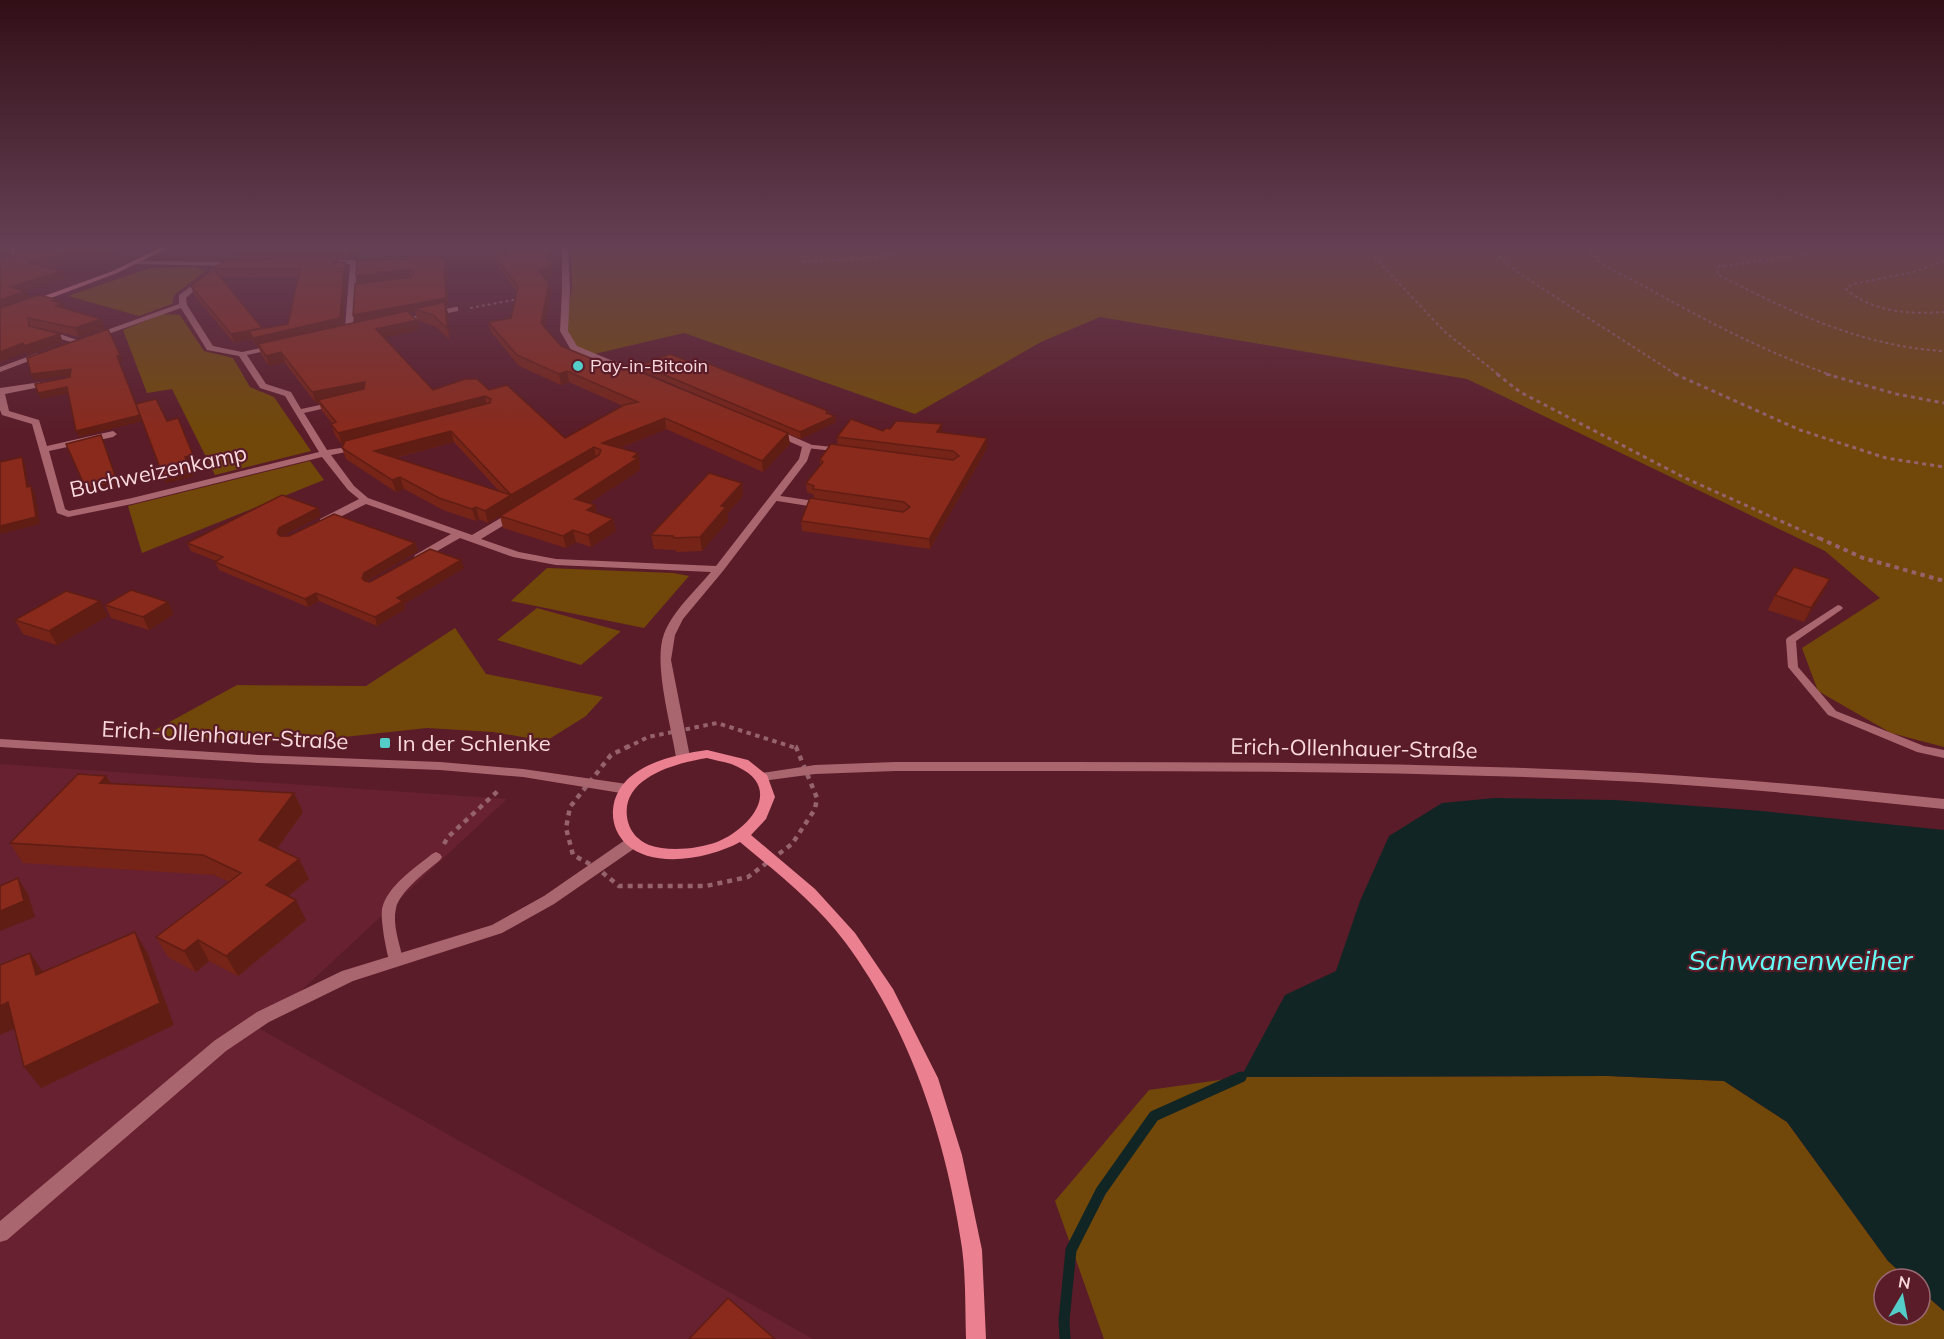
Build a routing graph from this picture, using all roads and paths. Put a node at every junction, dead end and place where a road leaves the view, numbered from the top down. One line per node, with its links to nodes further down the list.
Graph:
1 (179, 306): 16 (street)
2 (184, 306): 21 (street)
3 (353, 306): 15 (street)
4 (480, 306): 11 (path)
5 (565, 306): 23 (street)
6 (1421, 306): 46 (path)
7 (1570, 306): 36 (path)
8 (1680, 306): 27 (path)
9 (1788, 306): 19 (path)
10 (1882, 306): 12 (path)
11 (455, 309): 13 (street)
12 (1944, 312)
13 (388, 322)
14 (36, 330): 16 (street)
15 (327, 334)
16 (79, 342): 18 (street)
17 (285, 344): 21 (street)
18 (68, 346)
19 (1944, 351)
20 (45, 354): 22 (street)
21 (242, 354): 28 (street)
22 (0, 370)
23 (647, 379)
24 (57, 381): 25 (street, Buchweizenkamp)
25 (0, 392): 33 (street, Buchweizenkamp)
26 (342, 401): 28 (street)
27 (1944, 403)
28 (299, 412): 35 (street)
29 (763, 427): 32 (street)
30 (113, 434): 33 (street, Buchweizenkamp)
31 (369, 444): 35 (street, Buchweizenkamp)
32 (807, 446): 34 (lane); 37 (street)
33 (44, 449): 35 (street, Buchweizenkamp)
34 (852, 452)
35 (325, 454): 38 (street)
36 (1944, 468)
37 (774, 498): 39 (lane); 45 (street)
38 (365, 500): 41 (street); 42 (street)
39 (833, 507)
40 (520, 510): 43 (street)
41 (316, 525)
42 (457, 535): 43 (street); 44 (street)
43 (472, 540): 45 (street)
44 (410, 563)
45 (719, 569): 48 (street)
46 (1944, 581)
47 (1838, 608): 50 (lane)
48 (678, 730): 51 (street); 52 (path); 55 (path)
49 (0, 743): 53 (street, Erich-Ollenhauer-Straße)
50 (1944, 754)
51 (683, 757): 54 (main road); 56 (main road)
52 (804, 770): 54 (street, Erich-Ollenhauer-Straße); 57 (street, Erich-Ollenhauer-Straße); 61 (path)
53 (523, 773): 55 (street, Erich-Ollenhauer-Straße); 60 (path)
54 (762, 777): 58 (main road)
55 (590, 783): 56 (street, Erich-Ollenhauer-Straße); 62 (path)
56 (627, 789): 59 (main road)
57 (1944, 804)
58 (743, 836): 59 (main road); 61 (main road)
59 (633, 842): 62 (street)
60 (436, 857): 63 (lane)
61 (772, 861): 62 (path); 65 (main road)
62 (597, 868): 63 (street)
63 (396, 960): 64 (street)
64 (0, 1233)
65 (976, 1339)

